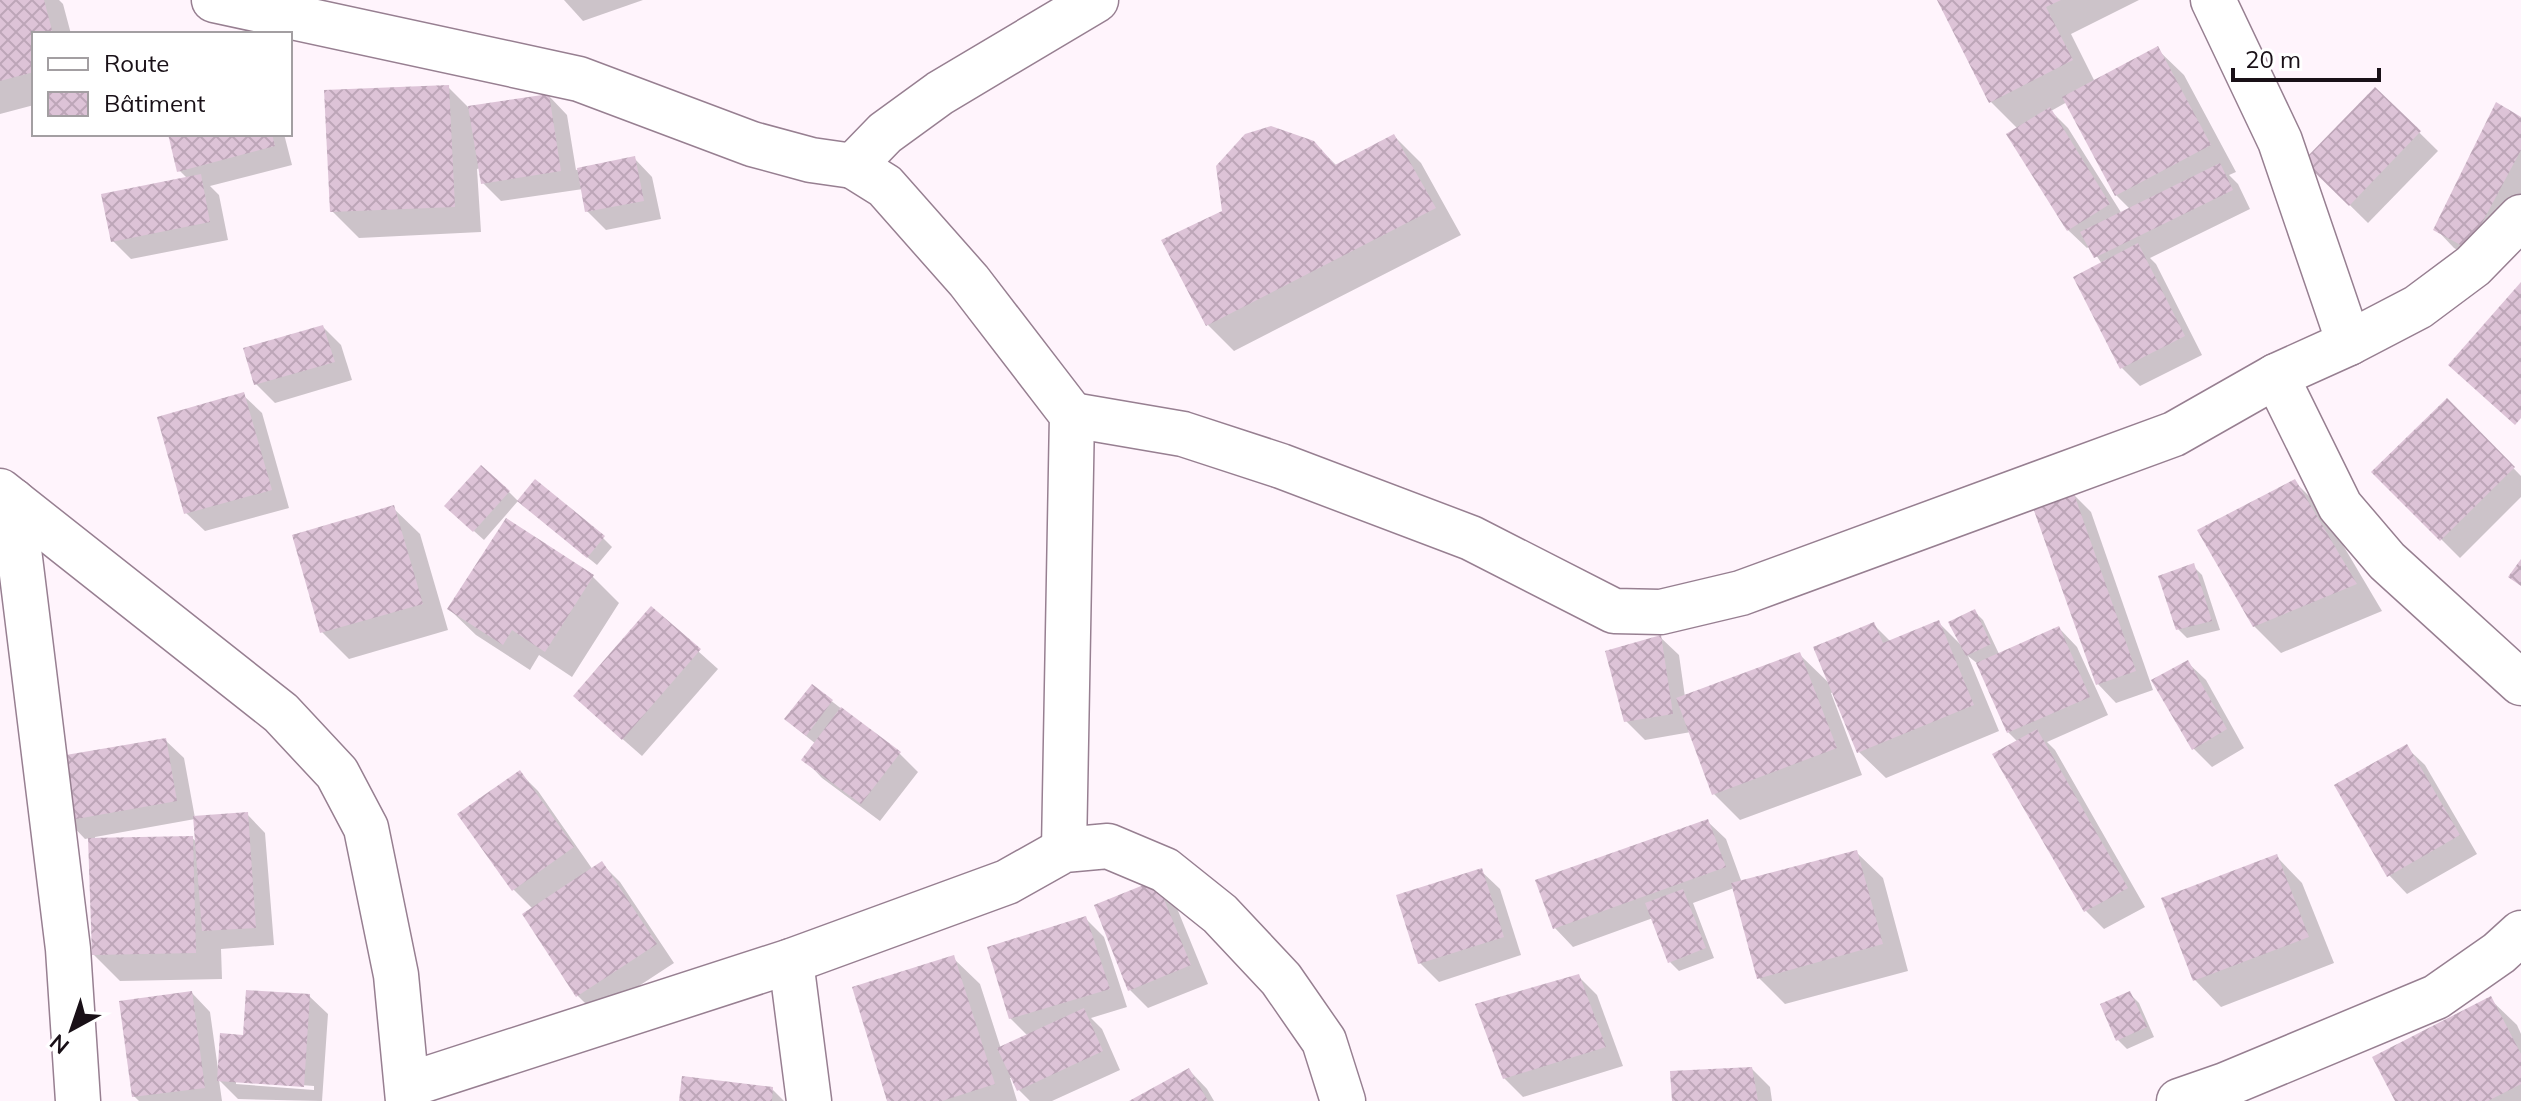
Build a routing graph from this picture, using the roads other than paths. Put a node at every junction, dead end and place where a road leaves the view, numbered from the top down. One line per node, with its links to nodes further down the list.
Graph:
1 (214, 0): 4 (street)
2 (1096, 0): 4 (street)
3 (2213, 0): 6 (street)
4 (853, 166): 8 (street)
5 (2521, 217): 6 (street)
6 (2349, 343): 7 (street)
7 (2276, 376): 8 (street); 10 (street)
8 (1072, 415): 11 (street)
9 (6, 496): 14 (street); 15 (street)
10 (2521, 683)
11 (1064, 850): 13 (street); 17 (street)
12 (2521, 933): 18 (street)
13 (791, 961): 14 (street); 16 (street)
14 (408, 1093)
15 (78, 1101)
16 (809, 1101)
17 (1343, 1101)
18 (2179, 1101)

